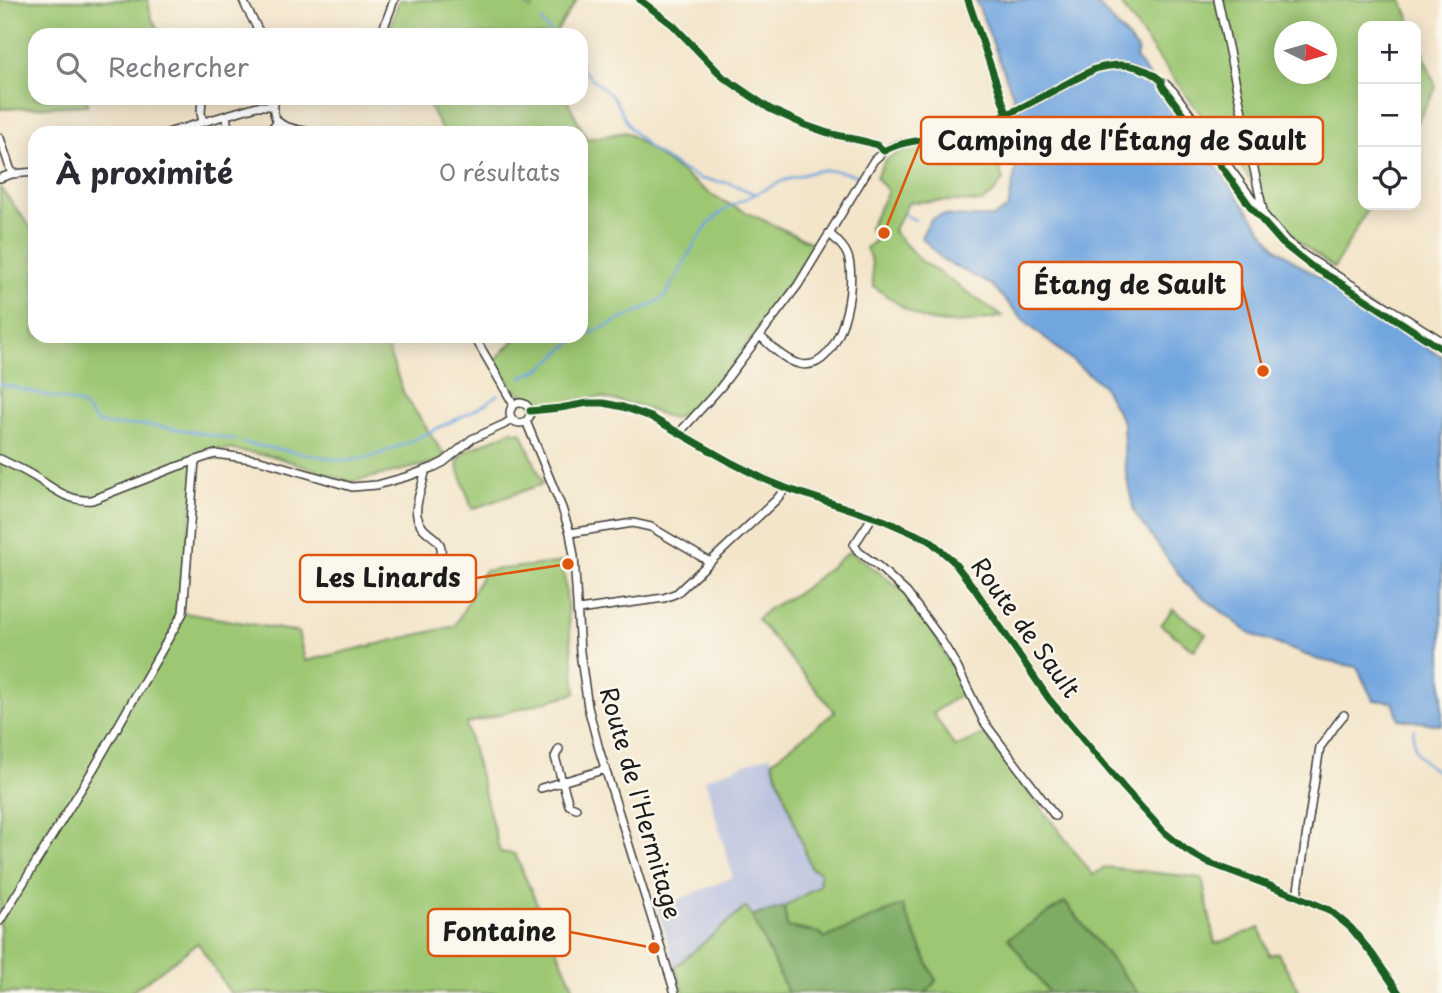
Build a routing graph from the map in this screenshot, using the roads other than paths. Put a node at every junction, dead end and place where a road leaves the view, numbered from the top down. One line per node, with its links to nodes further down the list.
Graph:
1 (243, 0): 6 (street)
2 (394, 0): 7 (street)
3 (640, 0): 18 (street)
4 (968, 0): 11 (street)
5 (1218, 0): 22 (street)
6 (257, 28)
7 (384, 28)
8 (202, 105): 13 (street)
9 (261, 105): 12 (street)
10 (274, 105): 16 (street)
11 (1009, 113): 18 (street); 22 (street)
12 (226, 116): 13 (street); 15 (street)
13 (203, 122): 14 (street)
14 (190, 126)
15 (228, 126)
16 (273, 126)
17 (0, 138): 20 (street)
18 (884, 151): 23 (street)
19 (28, 173): 20 (street)
20 (12, 174): 21 (street)
21 (0, 178)
22 (1264, 215): 25 (street)
23 (829, 233): 24 (street); 24 (street)
24 (760, 336): 31 (street)
25 (1442, 341)
26 (478, 343): 27 (street)
27 (514, 405): 28 (street); 29 (street)
28 (530, 411): 30 (street); 31 (street, Route de Sault)
29 (512, 419): 30 (street); 34 (street)
30 (526, 421): 37 (street, Route de l'Hermitage)
31 (680, 432): 35 (street, Route de Sault)
32 (0, 459): 33 (street)
33 (195, 460): 34 (street); 49 (street)
34 (425, 471): 39 (street)
35 (786, 488): 36 (street, Route de Sault); 38 (street)
36 (873, 516): 47 (street); 48 (street, Route de Sault)
37 (570, 533): 38 (street); 40 (street, Route de l'Hermitage)
38 (710, 562): 40 (street)
39 (436, 569)
40 (578, 610): 43 (street, Route de l'Hermitage)
41 (1344, 715): 48 (street)
42 (559, 749): 44 (street)
43 (606, 769): 44 (street); 50 (street, Route de l'Hermitage)
44 (562, 782): 45 (street); 46 (street)
45 (541, 788)
46 (576, 808)
47 (1055, 816)
48 (1297, 896): 51 (street, Route de Sault)
49 (0, 921)
50 (675, 993)
51 (1399, 993)

